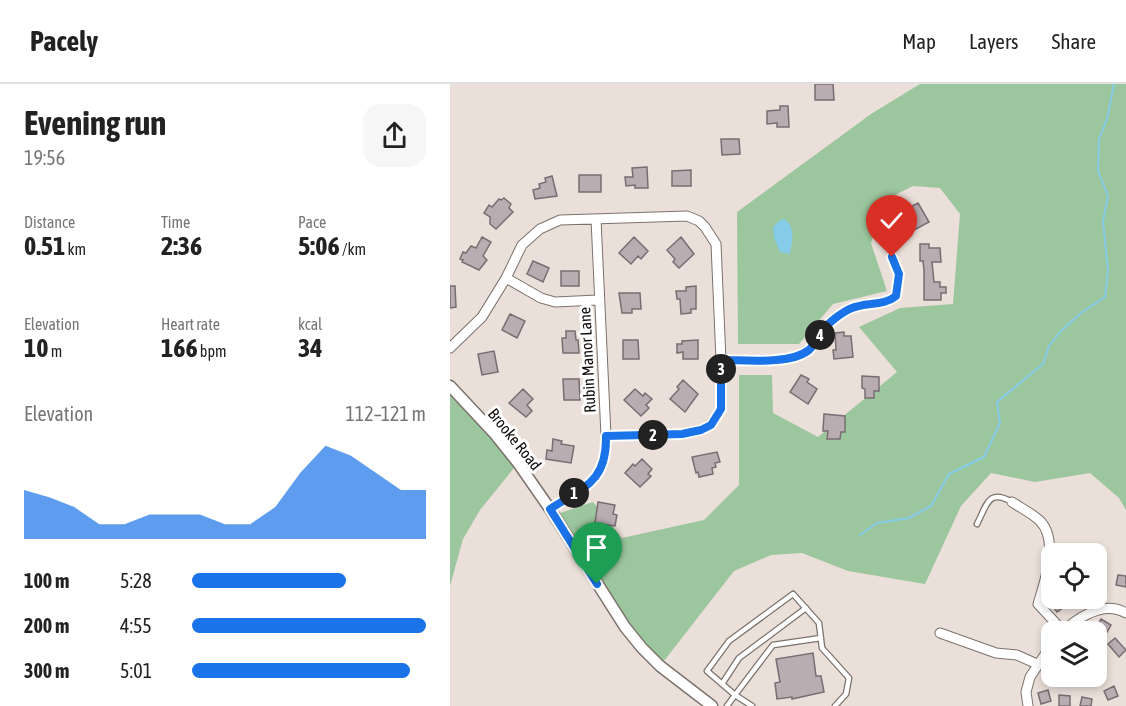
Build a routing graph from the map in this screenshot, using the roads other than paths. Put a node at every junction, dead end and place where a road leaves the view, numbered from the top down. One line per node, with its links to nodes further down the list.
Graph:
1 (596, 219): 3 (street); 4 (street, Rubin Manor Lane); 6 (street)
2 (892, 257): 6 (street)
3 (506, 279): 4 (street); 5 (street)
4 (598, 300): 8 (street, Rubin Manor Lane)
5 (450, 348)
6 (721, 360): 8 (street)
7 (450, 386): 10 (street, Brooke Road)
8 (606, 436): 10 (street, Rubin Manor Lane)
9 (1012, 502): 11 (lane); 14 (street)
10 (550, 509): 22 (street, Brooke Road)
11 (977, 524)
12 (806, 608): 17 (lane); 20 (lane); 20 (lane)
13 (1126, 613): 15 (street)
14 (1054, 621)
15 (1076, 621)
16 (940, 633): 19 (street)
17 (820, 638): 21 (lane); 25 (lane)
18 (1041, 660): 19 (street)
19 (1038, 664): 26 (street)
20 (722, 684): 21 (lane)
21 (735, 695): 23 (lane); 24 (lane)
22 (712, 706)
23 (727, 706)
24 (752, 706)
25 (835, 706)
26 (1028, 706)

